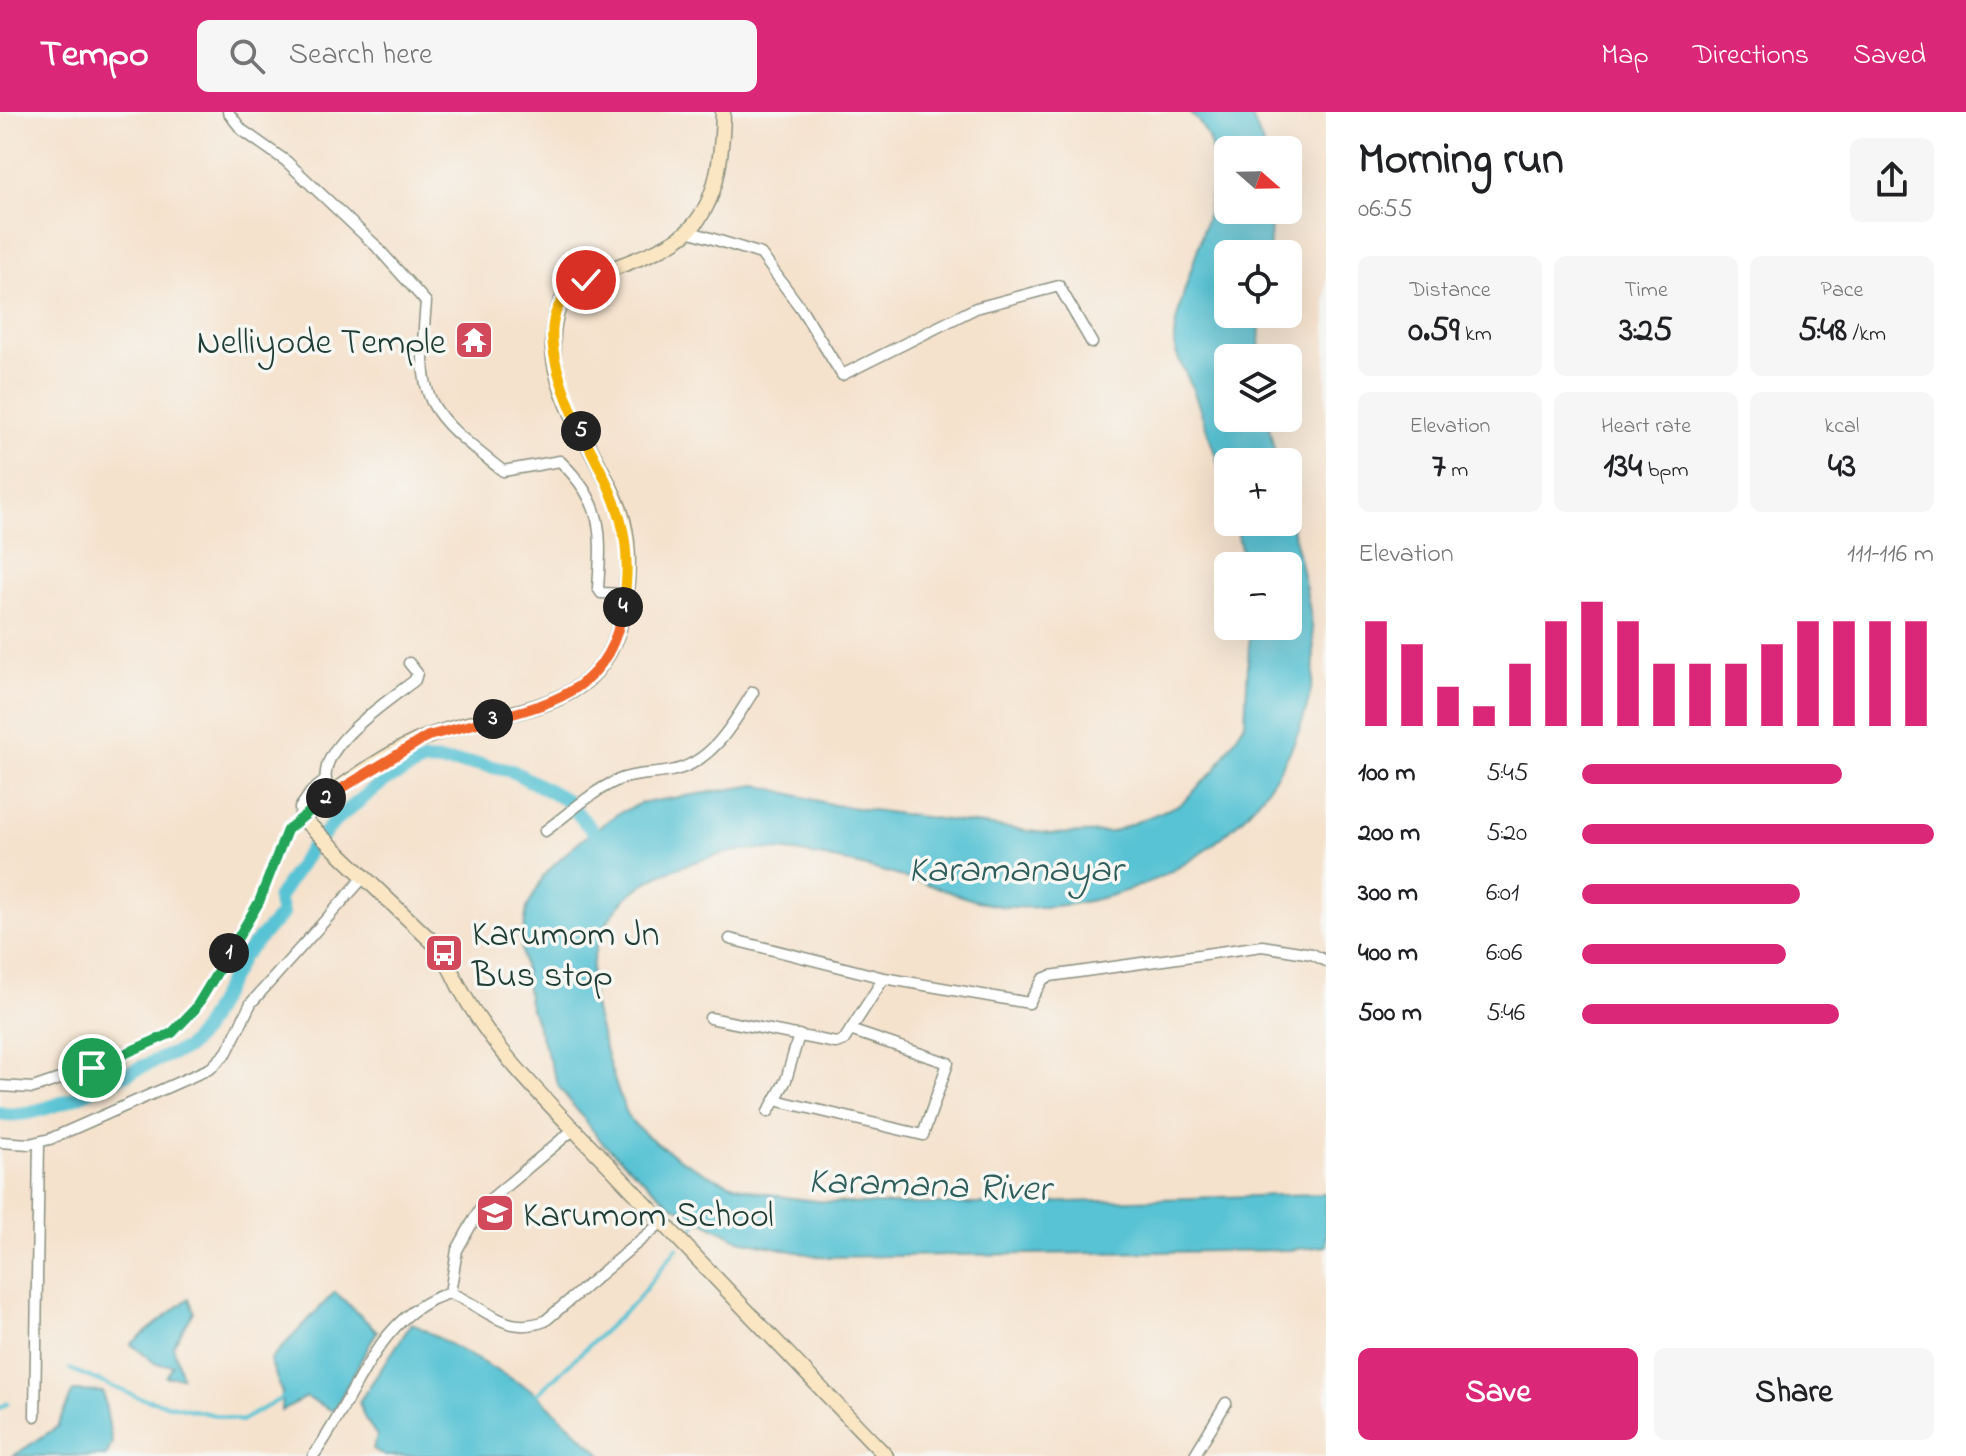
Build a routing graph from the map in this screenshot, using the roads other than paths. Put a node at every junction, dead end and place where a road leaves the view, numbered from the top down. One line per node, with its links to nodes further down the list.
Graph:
1 (228, 112): 5 (street)
2 (723, 112): 3 (main road)
3 (688, 231): 4 (street); 5 (main road)
4 (1092, 343)
5 (625, 594): 8 (main road)
6 (409, 663): 8 (street)
7 (753, 692): 9 (street)
8 (301, 817): 10 (main road); 17 (street)
9 (545, 831)
10 (364, 877): 20 (main road); 22 (street)
11 (730, 939): 13 (street)
12 (1326, 961): 13 (street)
13 (884, 978): 15 (street)
14 (710, 1018): 16 (street)
15 (850, 1030): 16 (street); 18 (street)
16 (799, 1035): 18 (street)
17 (0, 1086)
18 (775, 1100): 19 (street)
19 (768, 1112)
20 (574, 1129): 23 (main road); 24 (street)
21 (0, 1142): 22 (street)
22 (39, 1142): 26 (street)
23 (662, 1222): 24 (street); 28 (main road)
24 (450, 1293): 27 (street)
25 (1226, 1403): 29 (street)
26 (35, 1416)
27 (313, 1456)
28 (886, 1456)
29 (1194, 1456)

